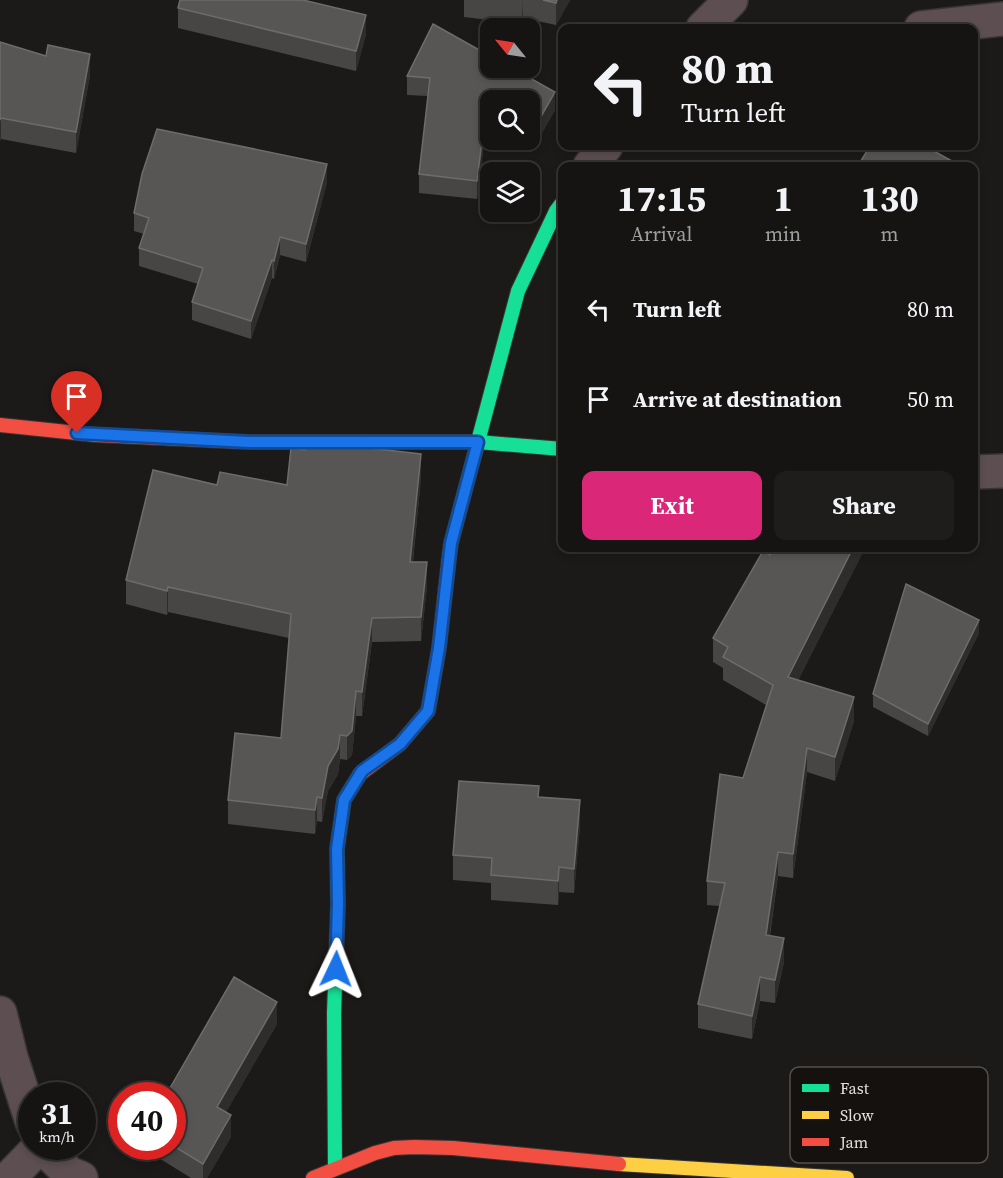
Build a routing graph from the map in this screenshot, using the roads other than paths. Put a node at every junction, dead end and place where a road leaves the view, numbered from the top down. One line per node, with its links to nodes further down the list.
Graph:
1 (731, 0): 3 (street)
2 (1003, 19): 4 (street)
3 (707, 24)
4 (957, 24)
5 (603, 150): 6 (street)
6 (593, 162)
7 (558, 208): 9 (street)
8 (0, 425): 9 (street)
9 (478, 442): 10 (street); 17 (street)
10 (558, 449)
11 (1003, 471): 12 (street)
12 (978, 472)
13 (0, 1013): 14 (street)
14 (19, 1082)
15 (26, 1160): 18 (street)
16 (55, 1160): 19 (street)
17 (335, 1167): 20 (street); 21 (street)
18 (9, 1178)
19 (81, 1178)
20 (313, 1178)
21 (847, 1178)

